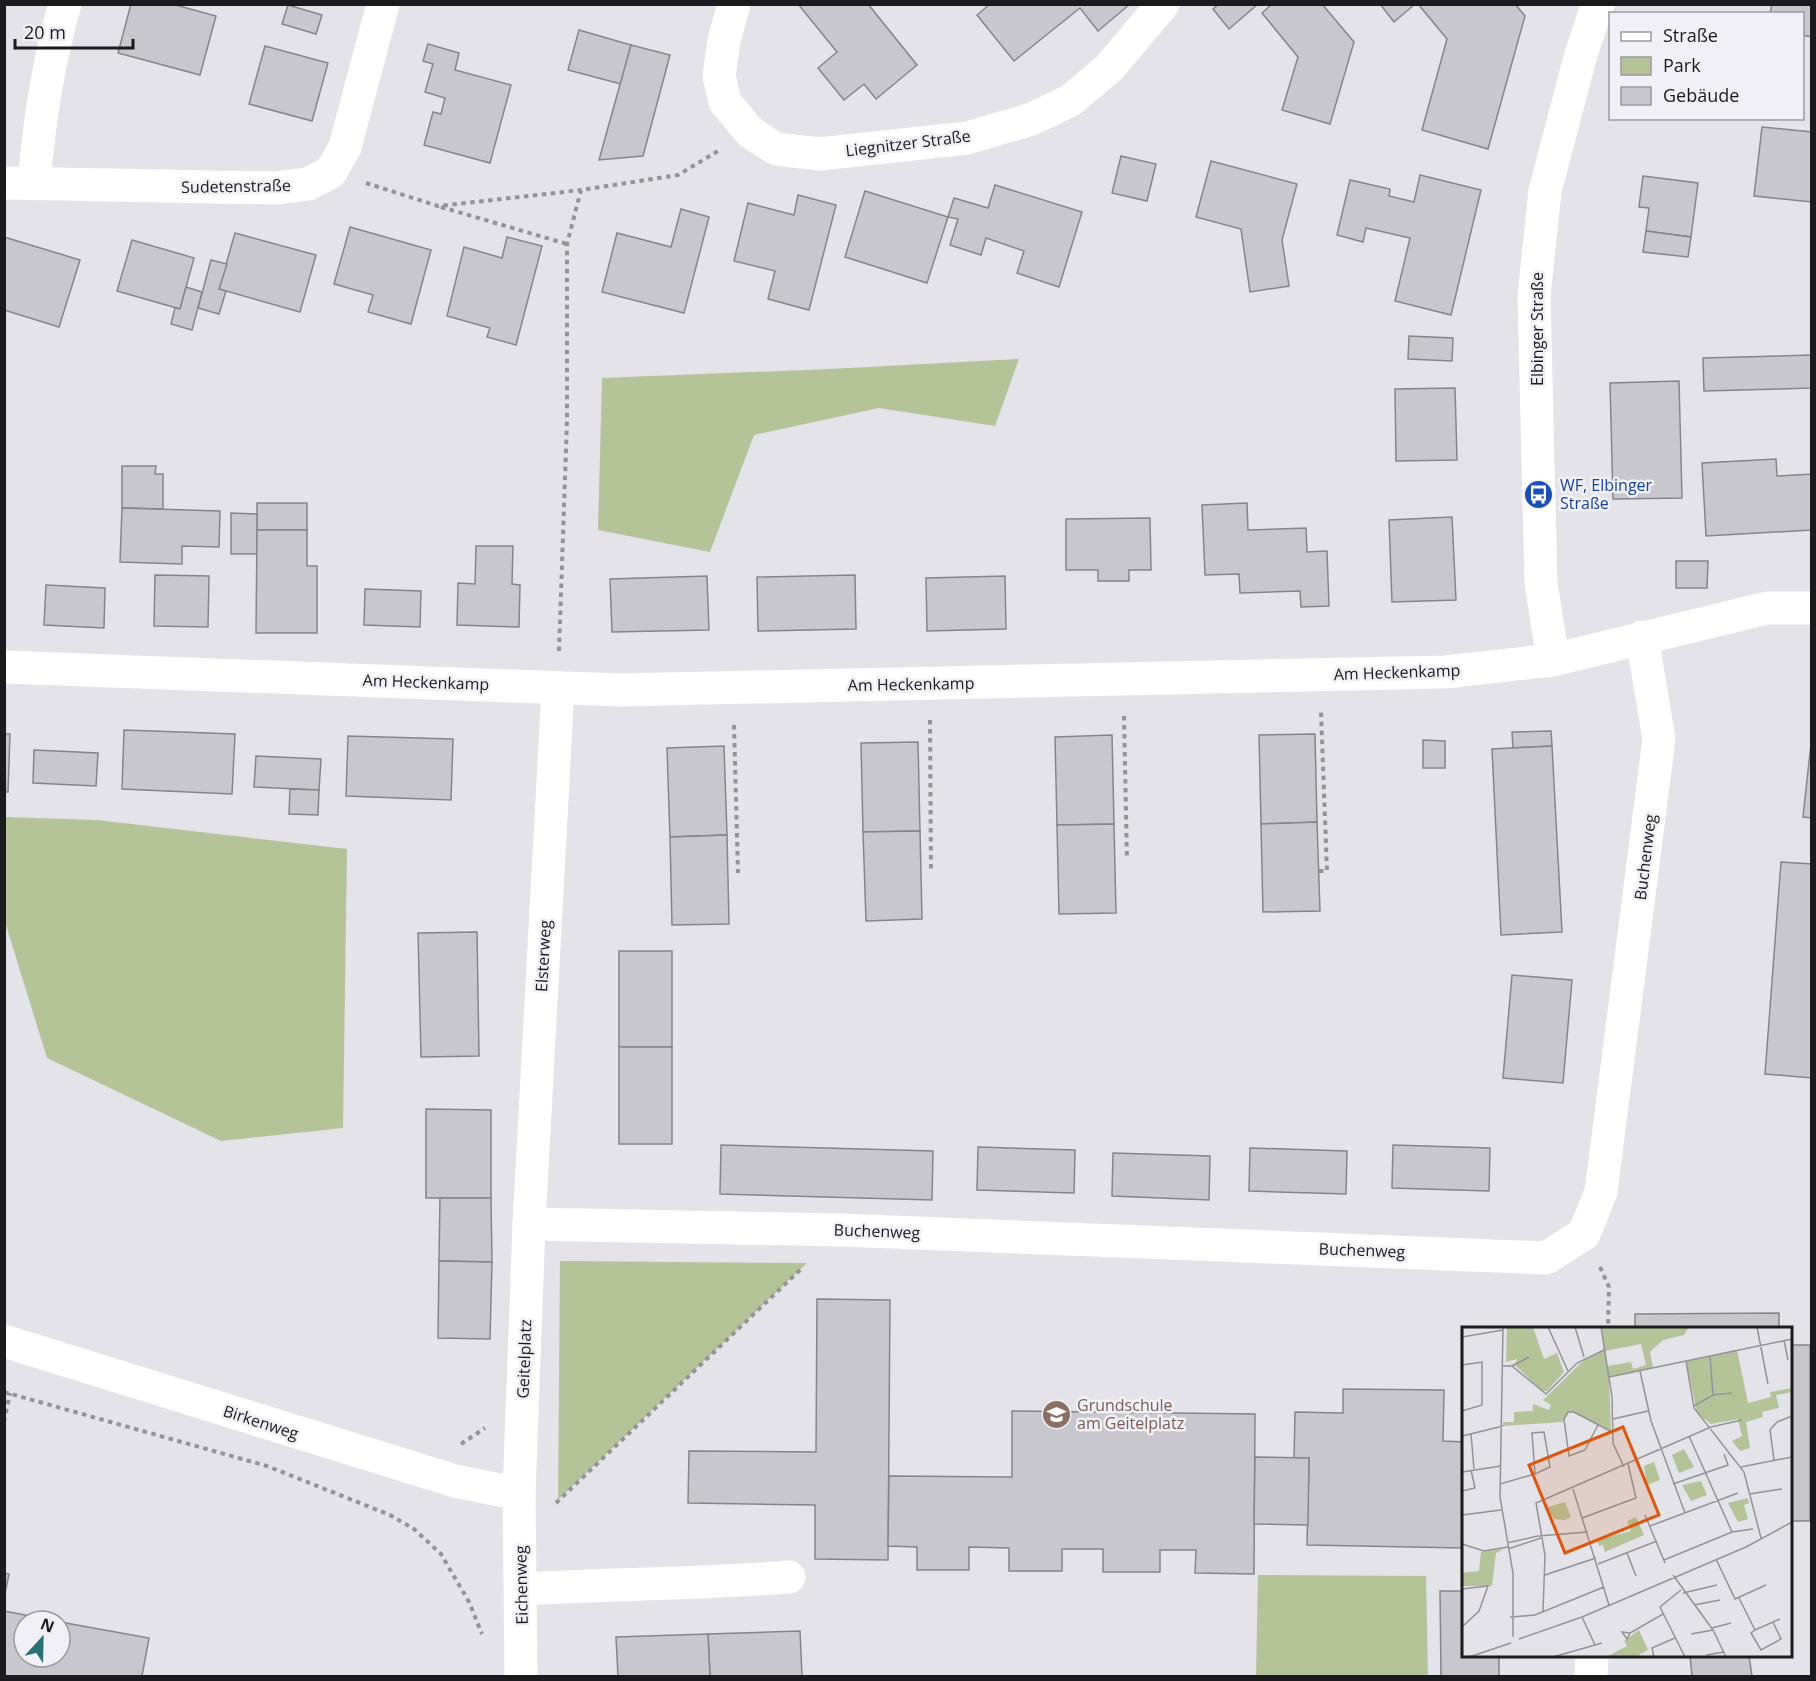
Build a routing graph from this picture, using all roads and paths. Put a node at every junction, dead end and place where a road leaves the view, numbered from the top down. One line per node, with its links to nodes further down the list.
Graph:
1 (65, 4): 8 (street, Sudetenstraße)
2 (383, 4): 7 (street)
3 (734, 4): 6 (street, Liegnitzer Straße)
4 (1163, 4): 6 (street, Liegnitzer Straße)
5 (1598, 4): 14 (street, Elbinger Straße)
6 (750, 132): 9 (path)
7 (331, 172): 8 (street, Sudetenstraße); 10 (path)
8 (19, 183)
9 (581, 190): 10 (path); 11 (path)
10 (438, 206): 11 (path)
11 (567, 244): 19 (path)
12 (1812, 608): 13 (street, Am Heckenkamp)
13 (1642, 637): 14 (street, Am Heckenkamp); 27 (street, Buchenweg)
14 (1553, 660): 16 (street, Am Heckenkamp)
15 (4, 667): 19 (street, Am Heckenkamp)
16 (1319, 675): 17 (street, Am Heckenkamp); 23 (path)
17 (1123, 679): 18 (street, Am Heckenkamp); 21 (path)
18 (930, 684): 20 (street, Am Heckenkamp); 22 (path)
19 (558, 688): 20 (street, Am Heckenkamp); 25 (street, Elsterweg)
20 (733, 688): 24 (path)
21 (1127, 860)
22 (931, 871)
23 (1319, 871)
24 (738, 873)
25 (529, 1224): 26 (street, Buchenweg); 32 (street, Geitelplatz)
26 (842, 1230): 27 (street, Buchenweg); 33 (path)
27 (1584, 1233): 28 (path)
28 (1608, 1327)
29 (4, 1341): 32 (street, Birkenweg)
30 (7, 1393): 31 (path); 36 (path)
31 (4, 1422)
32 (519, 1494): 33 (street, Eichenweg)
33 (520, 1528): 35 (street, Eichenweg)
34 (789, 1577): 35 (street)
35 (521, 1589): 38 (street, Eichenweg)
36 (485, 1643)
37 (1592, 1657): 39 (street)
38 (521, 1677)
39 (1591, 1677)

